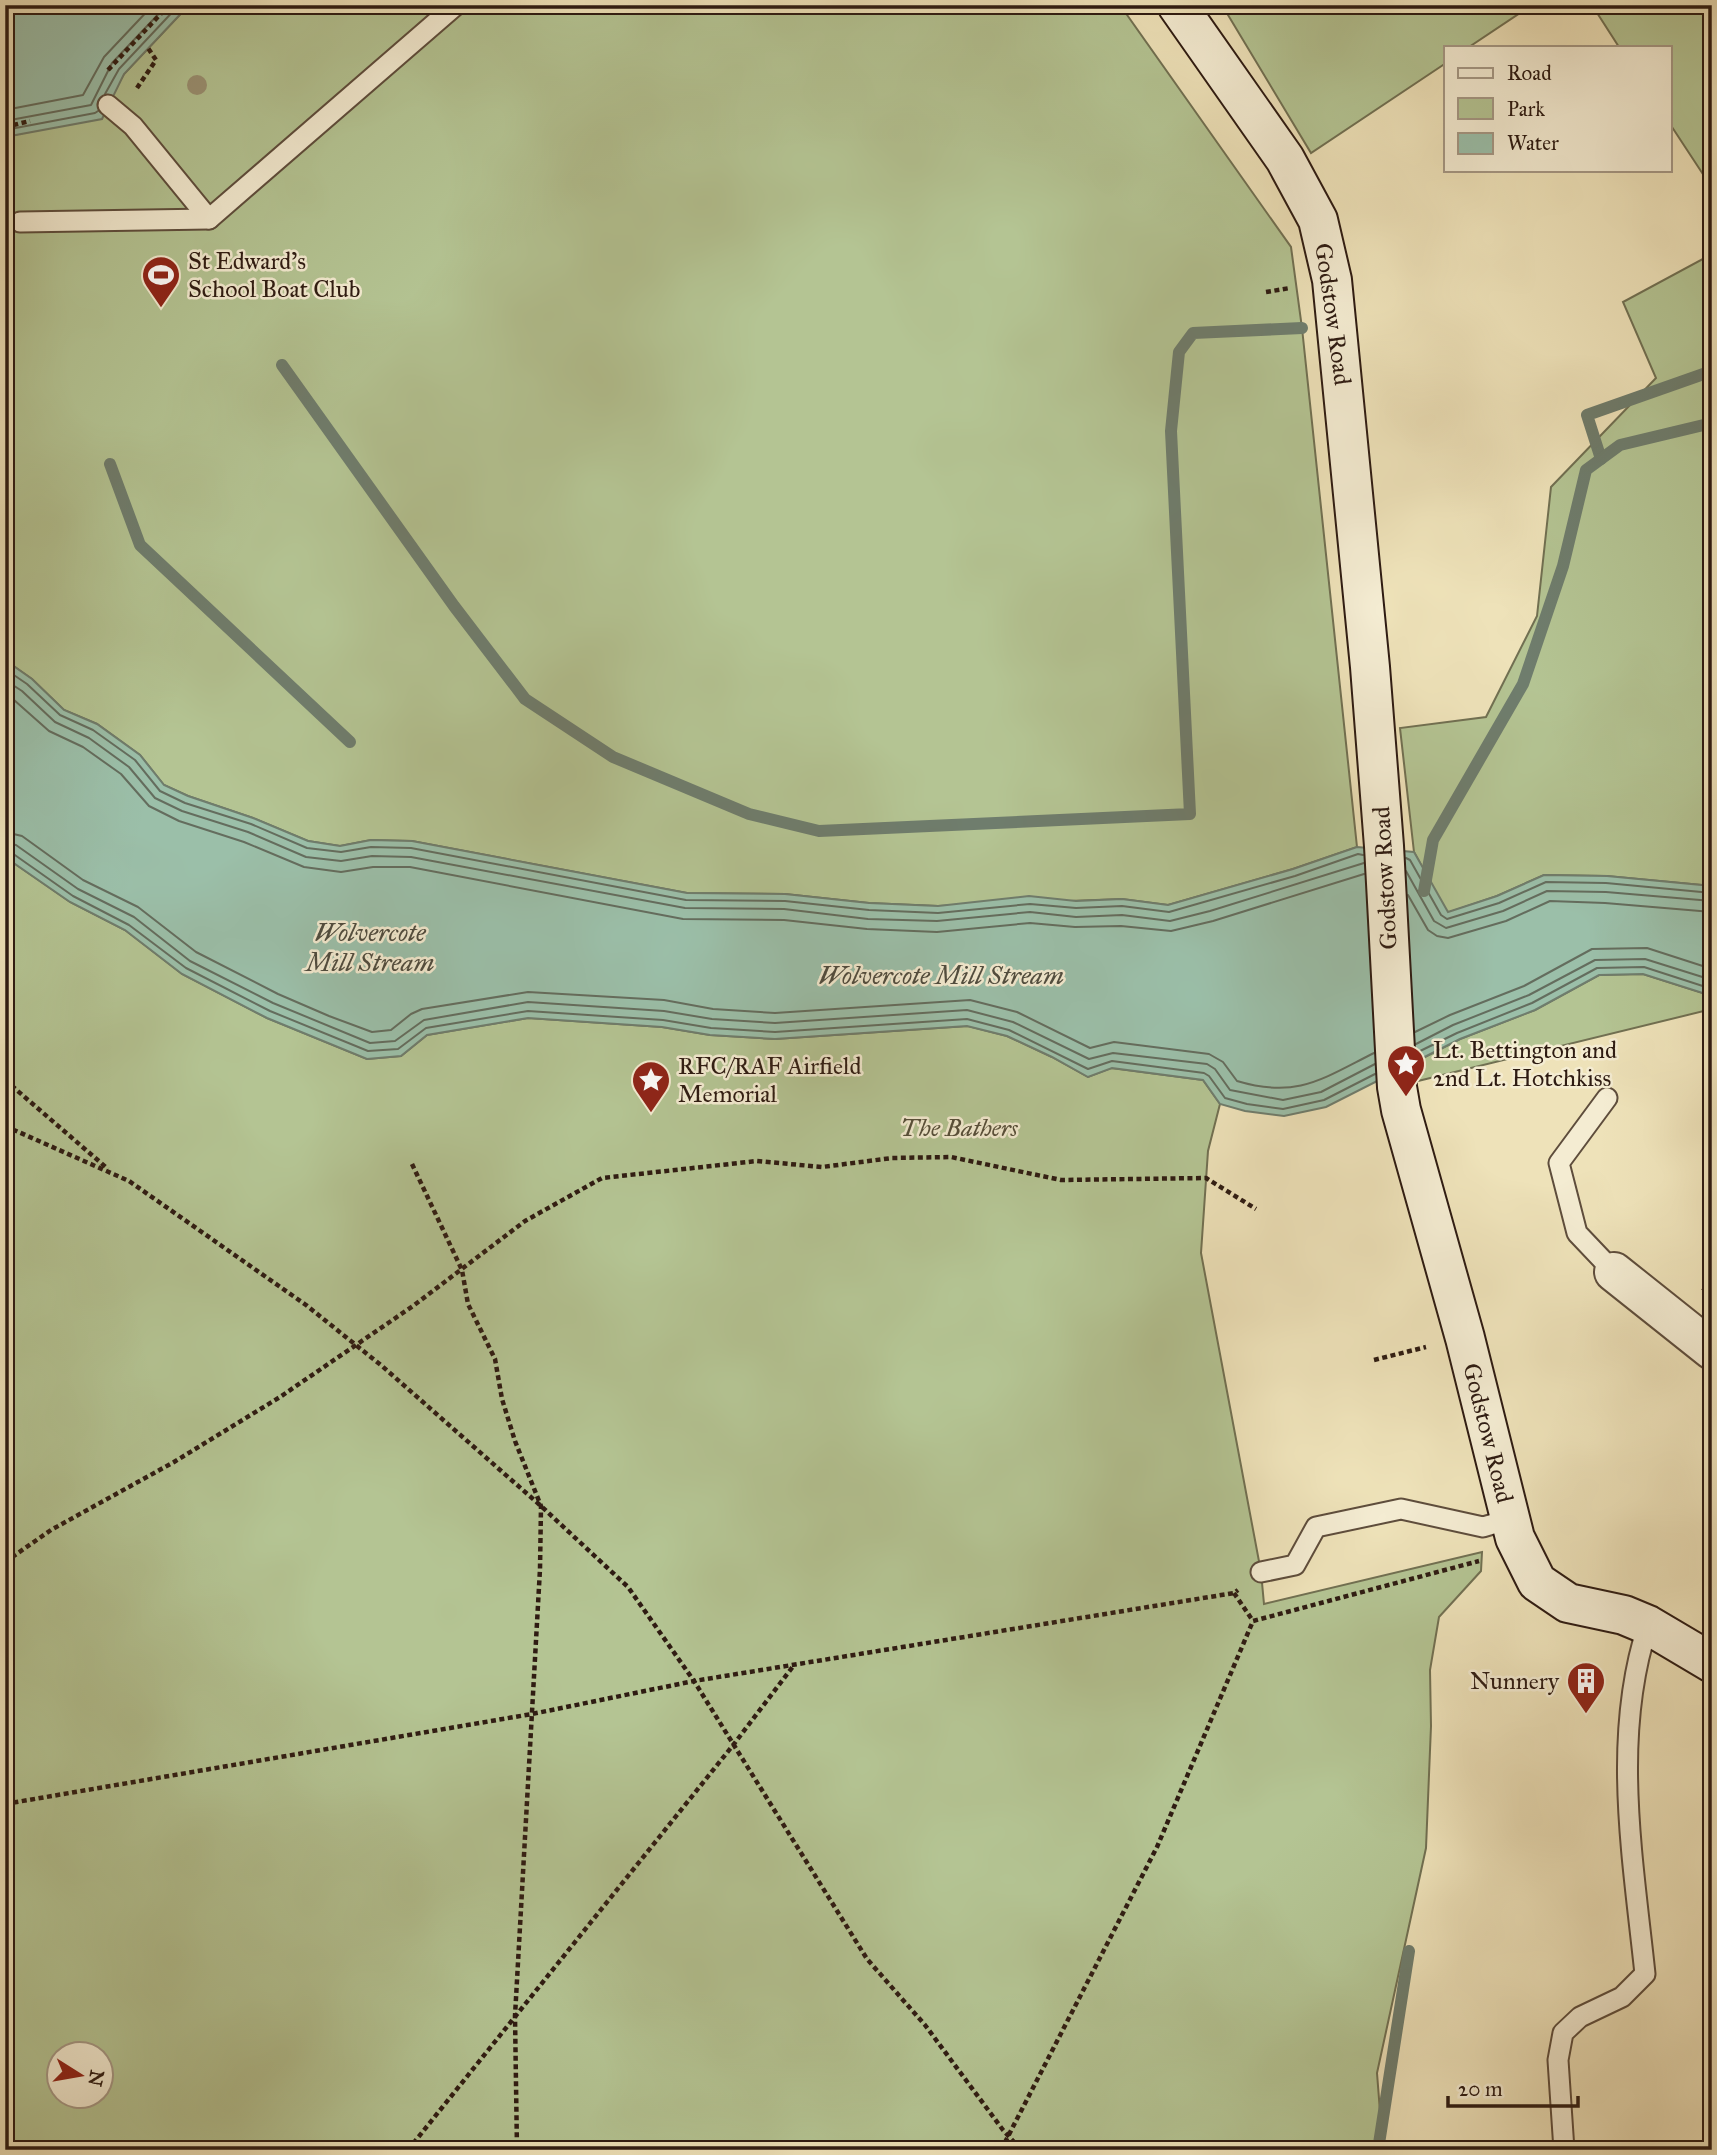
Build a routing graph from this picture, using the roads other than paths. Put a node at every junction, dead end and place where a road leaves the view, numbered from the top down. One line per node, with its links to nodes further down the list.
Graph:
1 (456, 5): 4 (lane)
2 (1177, 5): 9 (street, Godstow Road)
3 (108, 105): 4 (lane)
4 (209, 219): 5 (lane)
5 (20, 222)
6 (1607, 1098): 7 (lane)
7 (1614, 1272): 8 (street)
8 (1712, 1350)
9 (1512, 1529): 10 (lane); 11 (street, Godstow Road)
10 (1261, 1572)
11 (1648, 1625): 12 (street, Godstow Road); 13 (lane)
12 (1712, 1662)
13 (1564, 2150)

